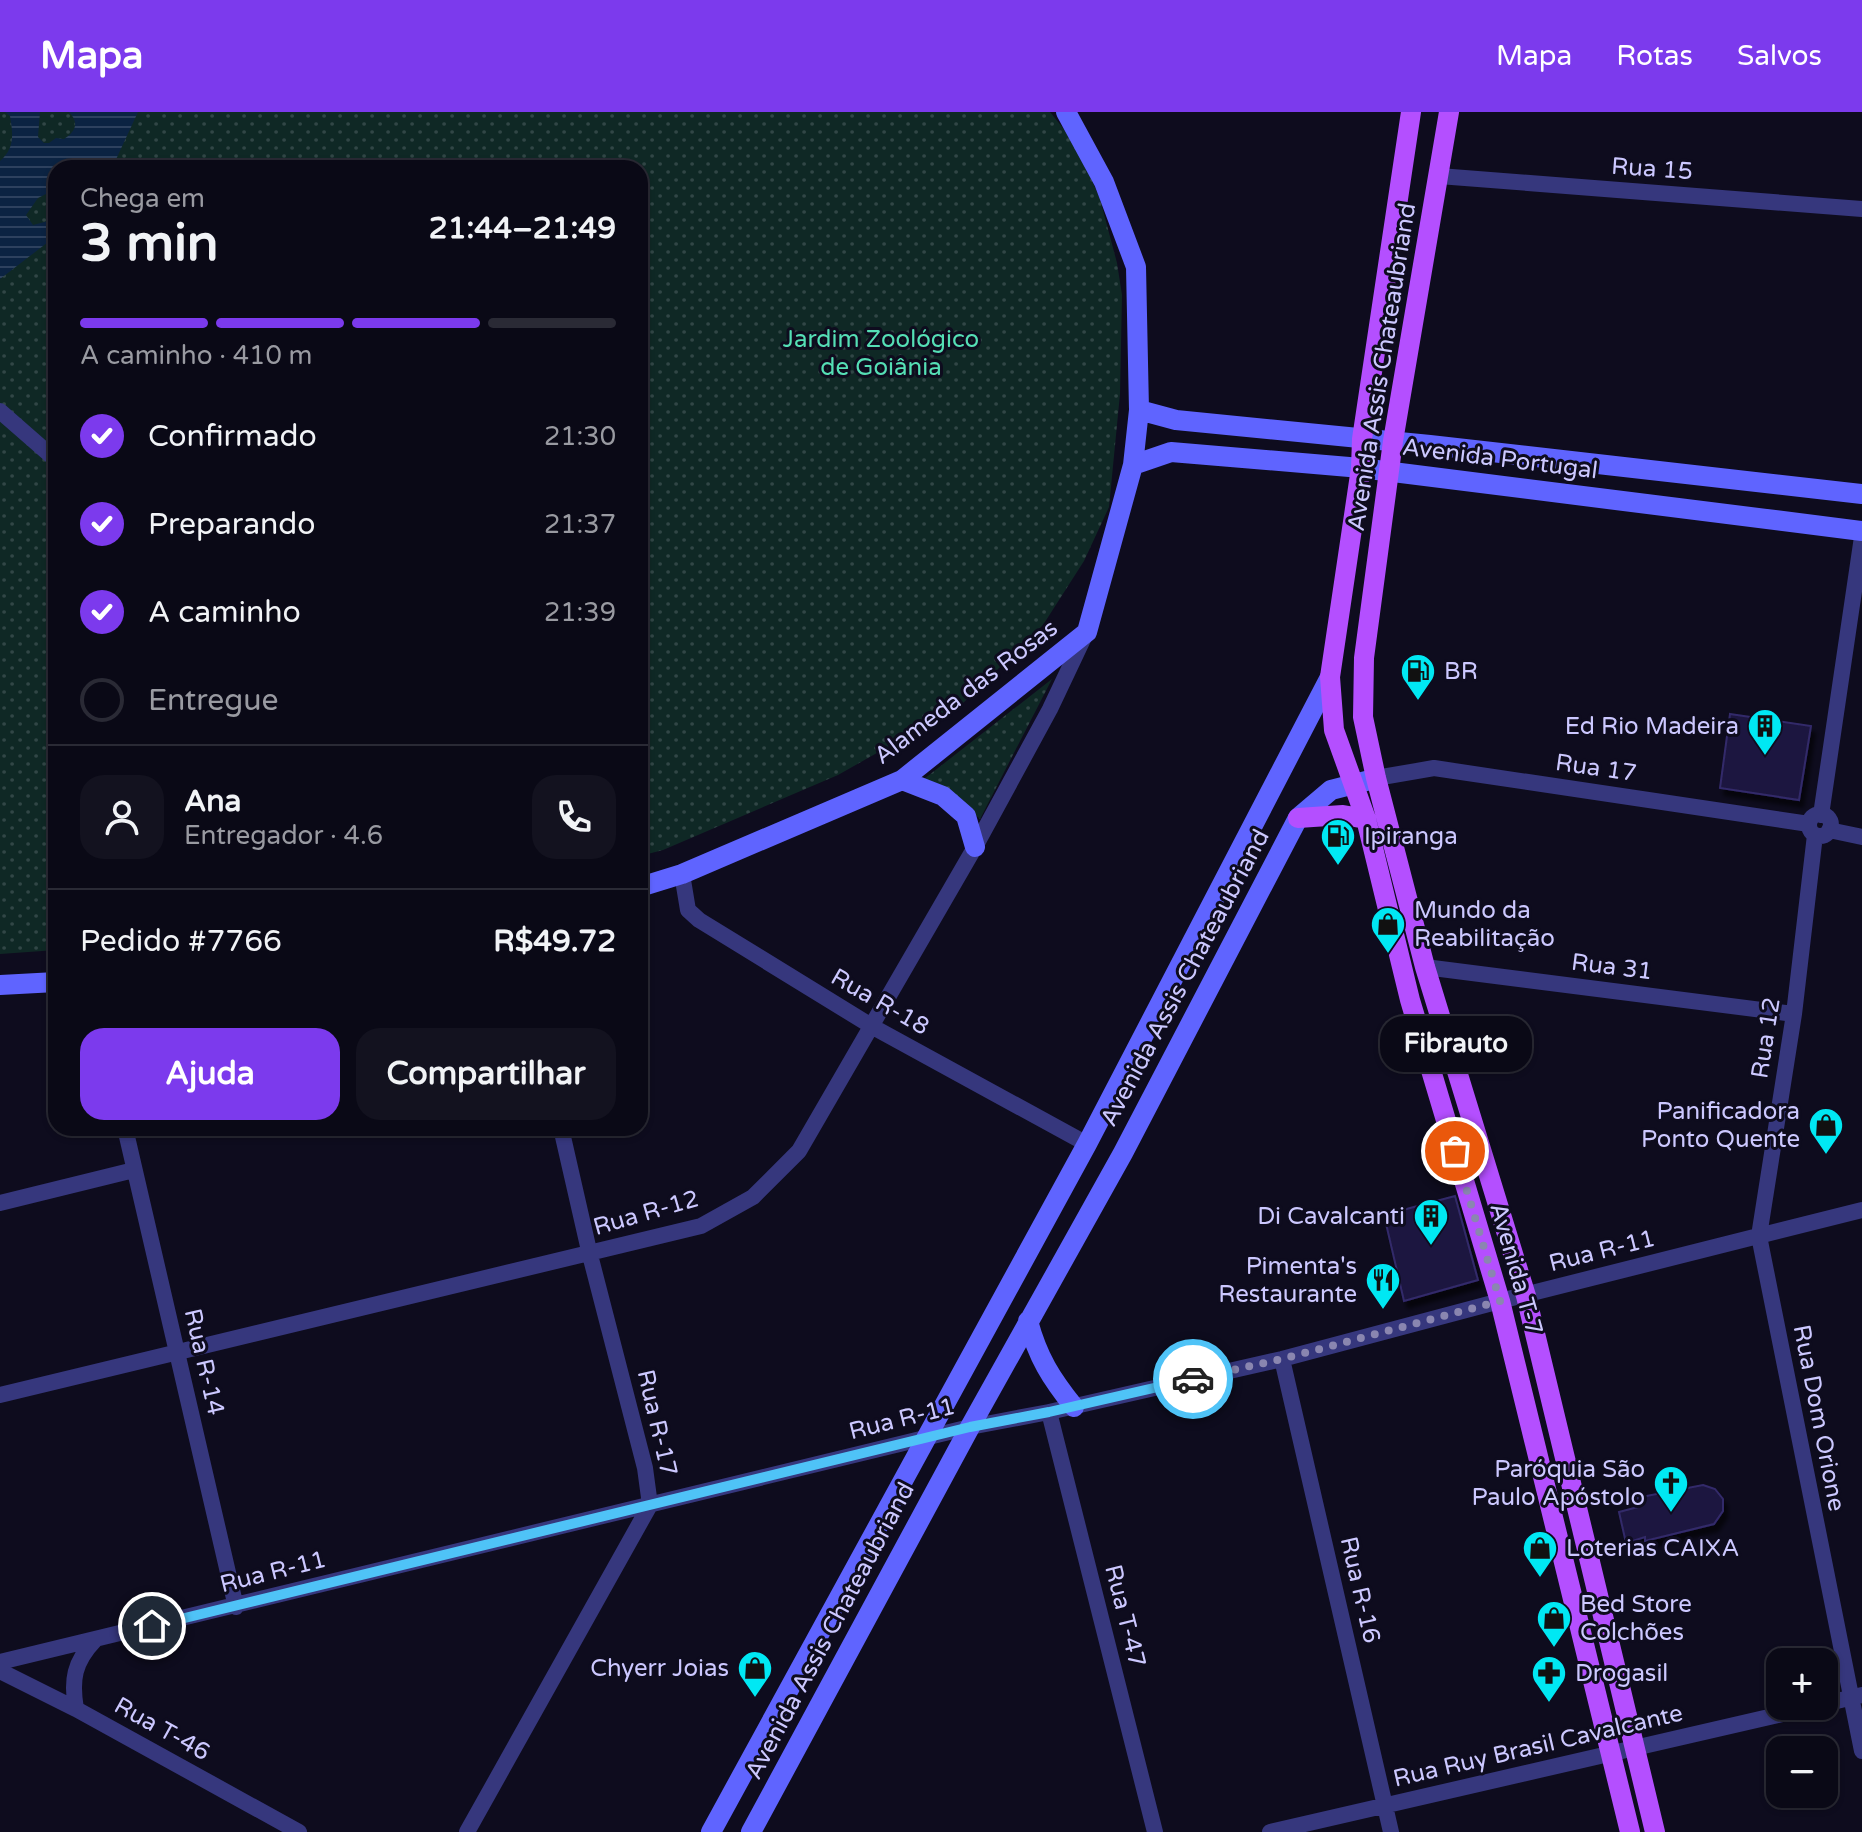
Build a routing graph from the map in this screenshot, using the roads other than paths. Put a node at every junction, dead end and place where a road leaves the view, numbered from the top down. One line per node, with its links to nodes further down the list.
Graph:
1 (1066, 112): 6 (main road, Alameda das Rosas)
2 (1411, 112): 9 (main road, Avenida Assis Chateaubriand)
3 (1449, 112): 4 (main road, Avenida Assis Chateaubriand)
4 (1439, 176): 5 (street, Rua 15); 10 (main road, Avenida Assis Chateaubriand)
5 (1862, 209)
6 (1139, 410): 8 (main road, Avenida Portugal); 13 (main road, Alameda das Rosas)
7 (0, 411): 12 (street)
8 (1176, 420): 9 (main road, Avenida Portugal); 11 (main road)
9 (1362, 439): 10 (main road, Avenida Portugal); 14 (main road, Avenida Assis Chateaubriand)
10 (1393, 441): 15 (main road, Avenida Assis Chateaubriand); 16 (main road, Avenida Portugal)
11 (1171, 452): 13 (main road, Avenida Portugal); 14 (main road, Avenida Portugal)
12 (48, 453)
13 (1133, 465): 18 (main road, Alameda das Rosas)
14 (1361, 468): 15 (main road, Avenida Portugal); 19 (main road, Avenida Assis Chateaubriand)
15 (1391, 471): 17 (main road, Avenida Portugal); 20 (main road, Avenida Assis Chateaubriand)
16 (1862, 494)
17 (1862, 534): 25 (street, Rua 12)
18 (1087, 632): 21 (main road, Alameda das Rosas); 27 (street, Rua R-12)
19 (1330, 677): 22 (main road, Avenida T-7); 37 (main road, Avenida Assis Chateaubriand)
20 (1376, 778): 22 (main road, Avenida Assis Chateaubriand); 25 (street, Rua 17); 30 (main road, Avenida T-7)
21 (902, 780): 27 (main road); 28 (main road, Alameda das Rosas)
22 (1353, 785): 23 (main road, Avenida Assis Chateaubriand); 24 (main road, Avenida T-7)
23 (1298, 818): 24 (main road); 45 (main road, Avenida Assis Chateaubriand)
24 (1366, 819): 44 (main road, Avenida T-7)
25 (1822, 830): 26 (street, Rua 17); 33 (street, Rua 12)
26 (1862, 837)
27 (975, 847): 34 (street, Rua R-12)
28 (682, 874): 29 (main road, Alameda das Rosas); 34 (street, Rua R-18)
29 (648, 885)
30 (1425, 967): 33 (street, Rua 31); 43 (main road, Avenida T-7)
31 (48, 982): 32 (main road)
32 (0, 985)
33 (1794, 1014): 41 (street, Rua 12)
34 (873, 1027): 37 (street, Rua R-18); 42 (street, Rua R-12)
35 (127, 1136): 38 (street, Rua R-14)
36 (563, 1136): 42 (street, Rua R-17)
37 (1087, 1144): 52 (main road, Avenida Assis Chateaubriand)
38 (134, 1170): 39 (street); 46 (street, Rua R-14)
39 (0, 1203)
40 (1862, 1210): 41 (street, Rua R-11)
41 (1759, 1236): 43 (street, Rua R-11); 58 (street, Rua Dom Orione)
42 (590, 1255): 46 (street, Rua R-12); 53 (street, Rua R-17)
43 (1526, 1296): 44 (street, Rua R-11); 61 (main road, Avenida T-7)
44 (1500, 1301): 47 (street, Rua R-11); 62 (main road, Avenida T-7)
45 (1028, 1321): 49 (main road); 51 (main road, Avenida Assis Chateaubriand)
46 (177, 1353): 48 (street, Rua R-12); 54 (street, Rua R-14)
47 (1282, 1359): 49 (street, Rua R-11); 64 (street, Rua R-16)
48 (0, 1395)
49 (1074, 1407): 50 (street, Rua R-11)
50 (1049, 1412): 51 (street, Rua R-11); 69 (street, Rua T-47)
51 (970, 1427): 52 (street, Rua R-11); 68 (main road, Avenida Assis Chateaubriand)
52 (928, 1437): 53 (street, Rua R-11); 67 (main road, Avenida Assis Chateaubriand)
53 (650, 1505): 54 (street, Rua R-11); 66 (street, Rua R-17)
54 (236, 1607): 55 (street, Rua R-11)
55 (96, 1639): 56 (street, Rua R-11); 59 (street)
56 (0, 1662)
57 (0, 1671): 59 (street, Rua T-46)
58 (1856, 1696): 63 (street, Rua Dom Orione)
59 (76, 1709): 65 (street, Rua T-46)
60 (1766, 1718): 61 (street, Rua Ruy Brasil Cavalcante)
61 (1634, 1748): 62 (street, Rua Ruy Brasil Cavalcante); 73 (main road, Avenida T-7)
62 (1611, 1751): 64 (street, Rua Ruy Brasil Cavalcante); 72 (main road, Avenida T-7)
63 (1862, 1751)
64 (1385, 1805): 70 (street, Rua Ruy Brasil Cavalcante); 71 (street, Rua R-16)
65 (299, 1832)
66 (467, 1832)
67 (711, 1832)
68 (751, 1832)
69 (1155, 1832)
70 (1270, 1832)
71 (1391, 1832)
72 (1630, 1832)
73 (1655, 1832)

